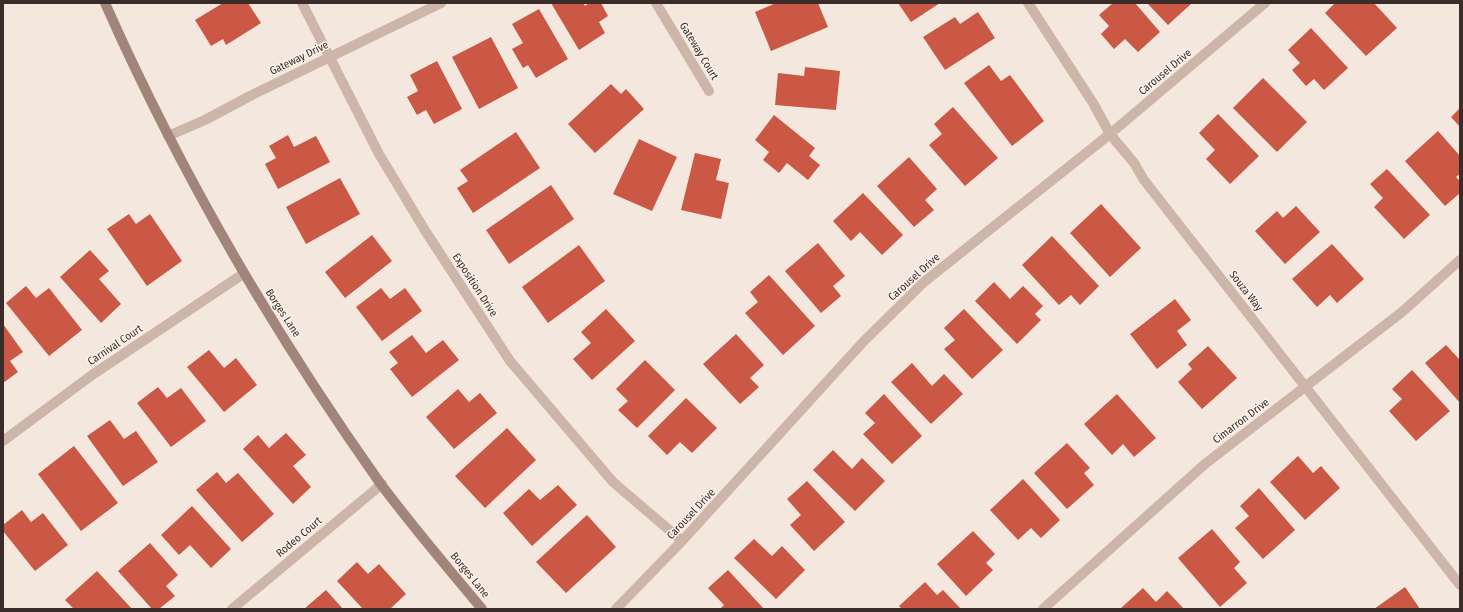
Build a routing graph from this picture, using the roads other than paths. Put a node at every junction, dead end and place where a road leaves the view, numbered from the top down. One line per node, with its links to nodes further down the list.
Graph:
1 (105, 3): 10 (street, Borges Lane)
2 (302, 3): 7 (street, Exposition Drive)
3 (441, 3): 7 (street, Gateway Drive)
4 (656, 3): 8 (street, Gateway Court)
5 (1028, 3): 9 (street, Souza Way)
6 (1265, 3): 9 (street, Carousel Drive)
7 (329, 57): 10 (street, Gateway Drive); 16 (street, Exposition Drive)
8 (709, 91)
9 (1110, 134): 13 (street, Souza Way); 16 (street, Carousel Drive)
10 (168, 136): 12 (street, Borges Lane)
11 (1460, 260): 13 (street, Cimarron Drive)
12 (243, 274): 14 (street, Carnival Court); 15 (street, Borges Lane)
13 (1306, 387): 17 (street, Souza Way); 21 (street, Cimarron Drive)
14 (3, 441)
15 (382, 484): 18 (street, Rodeo Court); 19 (street, Borges Lane)
16 (682, 541): 20 (street, Carousel Drive)
17 (1460, 585)
18 (232, 609)
19 (482, 609)
20 (616, 609)
21 (1043, 609)

